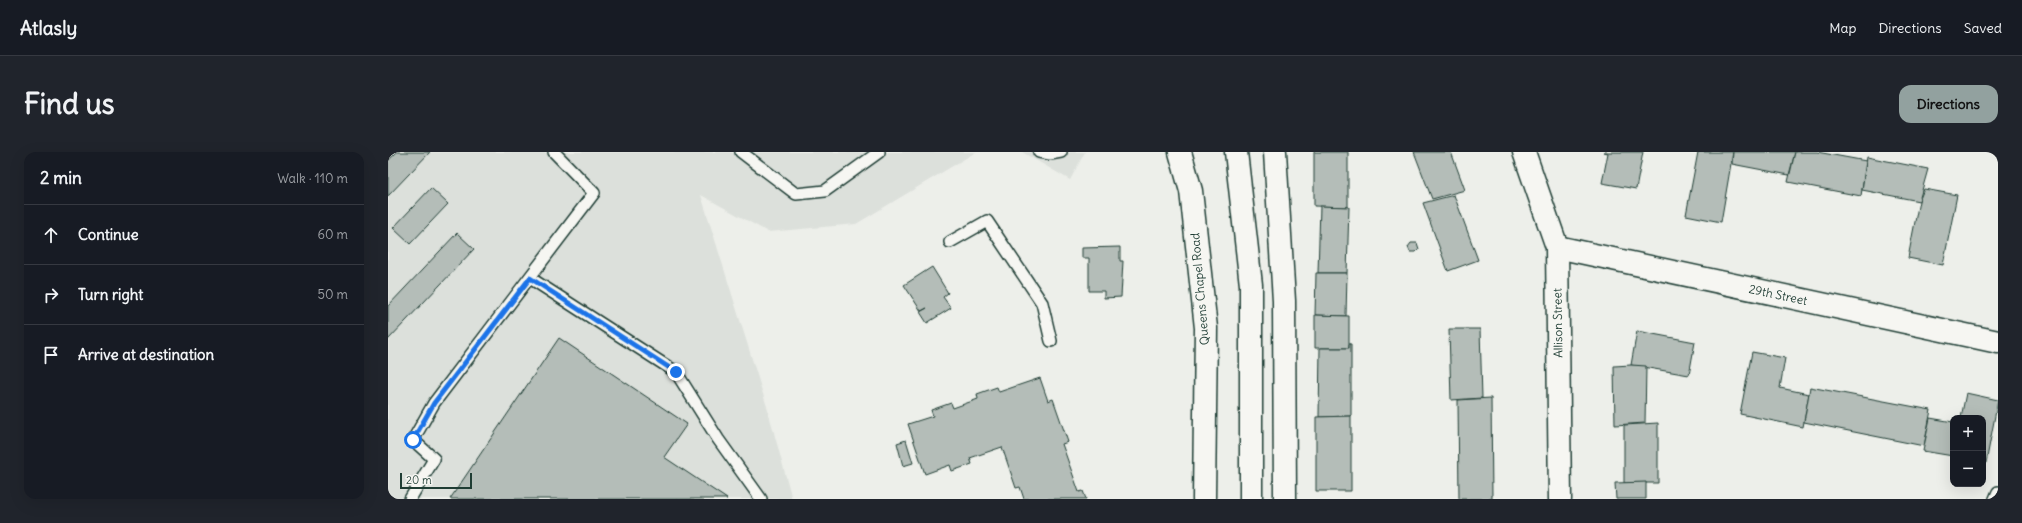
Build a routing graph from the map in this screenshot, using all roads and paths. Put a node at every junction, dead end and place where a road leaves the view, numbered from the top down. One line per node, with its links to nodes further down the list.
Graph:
1 (554, 152): 12 (lane)
2 (741, 152): 3 (lane)
3 (879, 152)
4 (1039, 152): 5 (lane)
5 (1061, 152)
6 (1180, 152): 18 (street, Queens Chapel Road)
7 (1236, 152): 19 (street)
8 (1275, 152): 20 (street)
9 (1524, 152): 11 (street, Allison Street)
10 (950, 242): 13 (lane)
11 (1558, 247): 14 (street, 29th Street); 21 (street, Allison Street)
12 (530, 278): 16 (lane); 17 (lane)
13 (1051, 341)
14 (1998, 342)
15 (1998, 492): 22 (lane)
16 (410, 499)
17 (761, 499)
18 (1204, 499)
19 (1251, 499)
20 (1285, 499)
21 (1560, 499)
22 (1995, 499)

